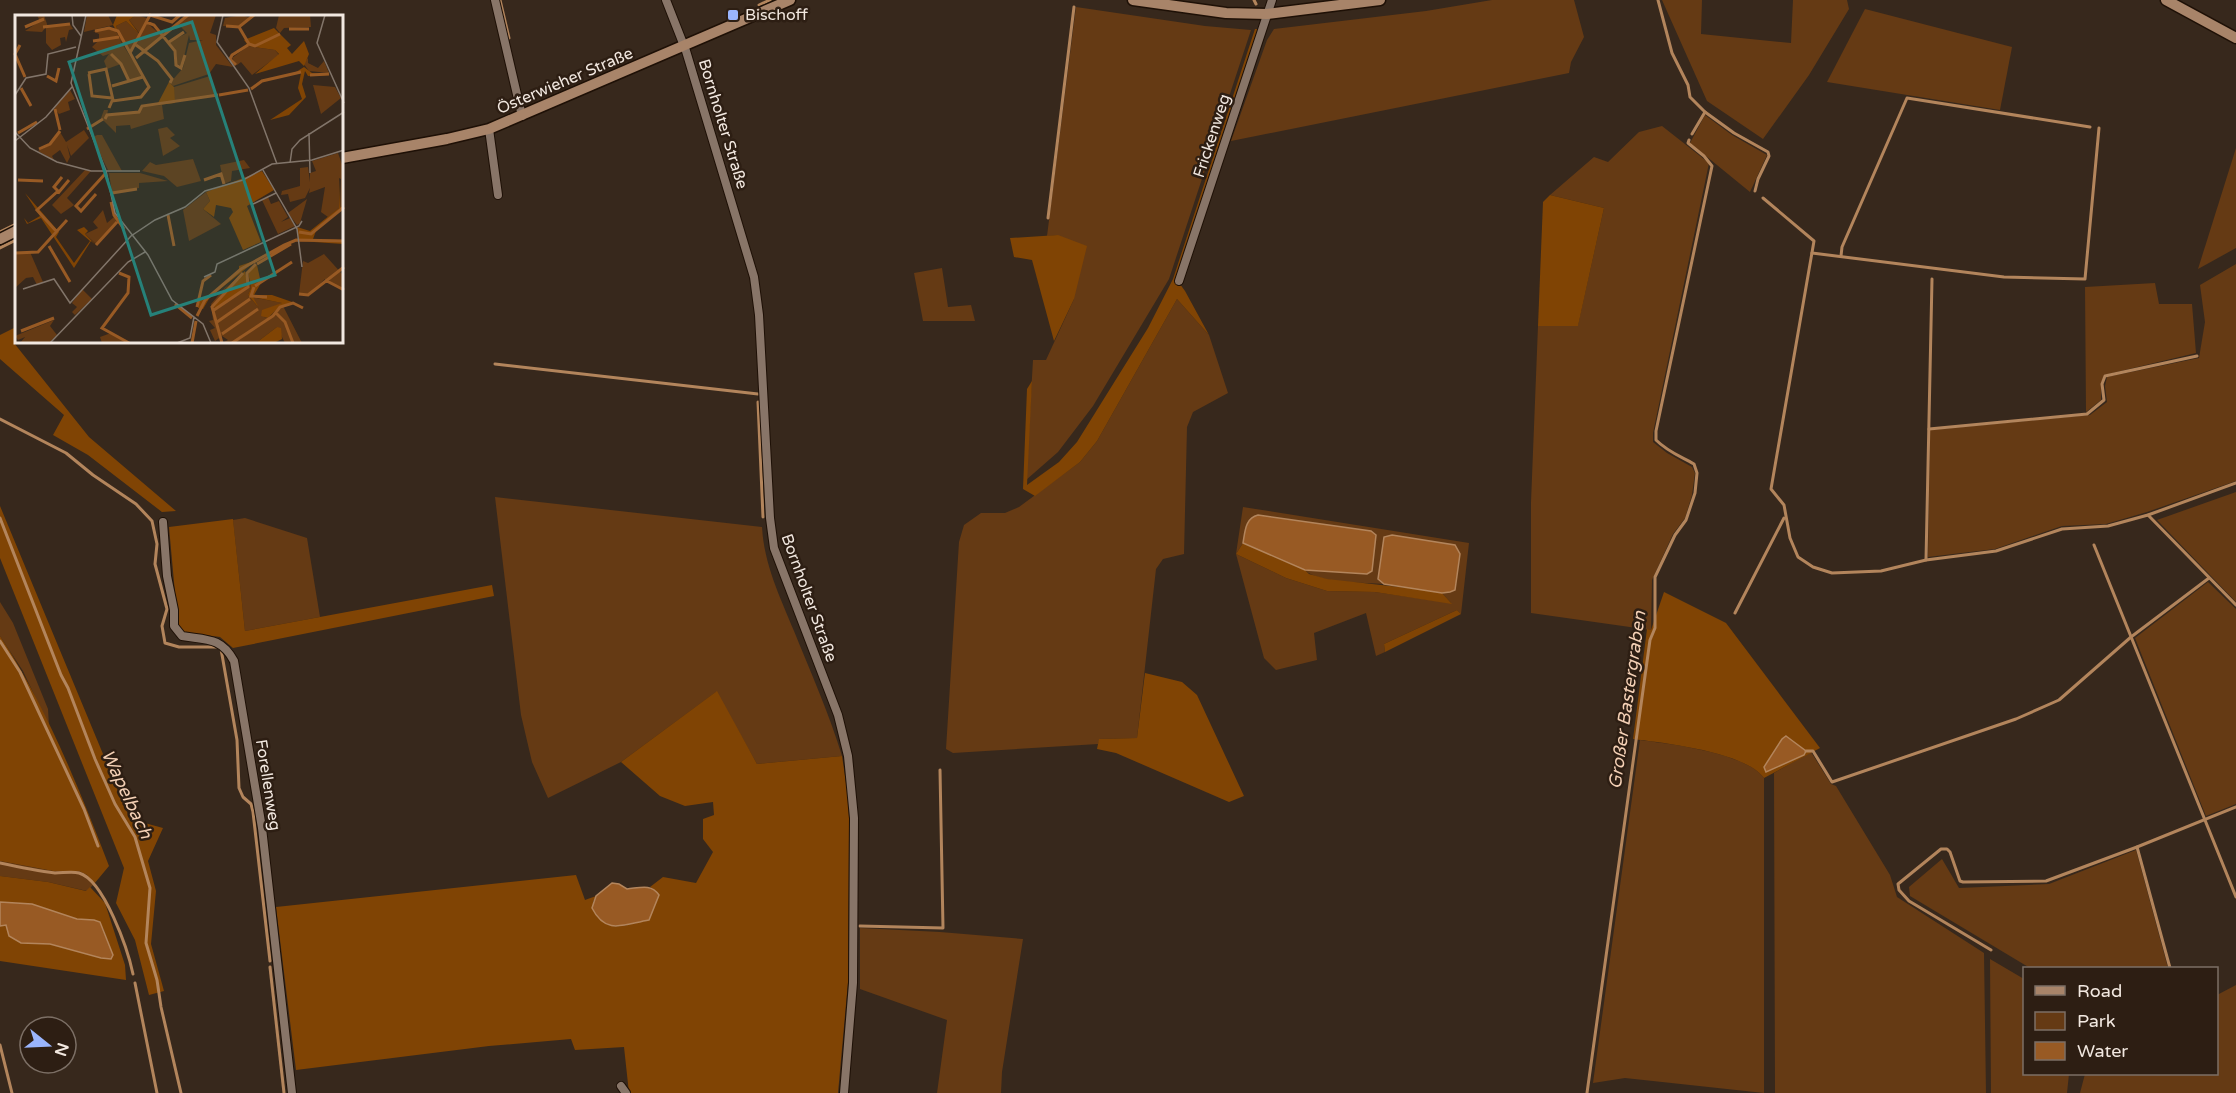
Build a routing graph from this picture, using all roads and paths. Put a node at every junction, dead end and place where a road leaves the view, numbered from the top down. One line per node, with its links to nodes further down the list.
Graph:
1 (495, 0): 11 (street)
2 (666, 0): 10 (street, Bornholter Straße)
3 (790, 0): 10 (street, Österwieher Straße)
4 (1133, 0): 8 (street)
5 (1272, 0): 8 (street, Frickenweg)
6 (1380, 0): 8 (street)
7 (2169, 0): 9 (street)
8 (1267, 14): 17 (street, Frickenweg)
9 (2236, 38)
10 (684, 46): 11 (street, Österwieher Straße); 20 (street, Bornholter Straße)
11 (522, 116): 12 (street, Österwieher Straße)
12 (489, 129): 13 (street, Österwieher Straße); 14 (street)
13 (344, 158)
14 (498, 195)
15 (15, 232): 16 (street)
16 (0, 240)
17 (1179, 281)
18 (163, 522): 19 (street, Forellenweg)
19 (292, 1093)
20 (843, 1093)

